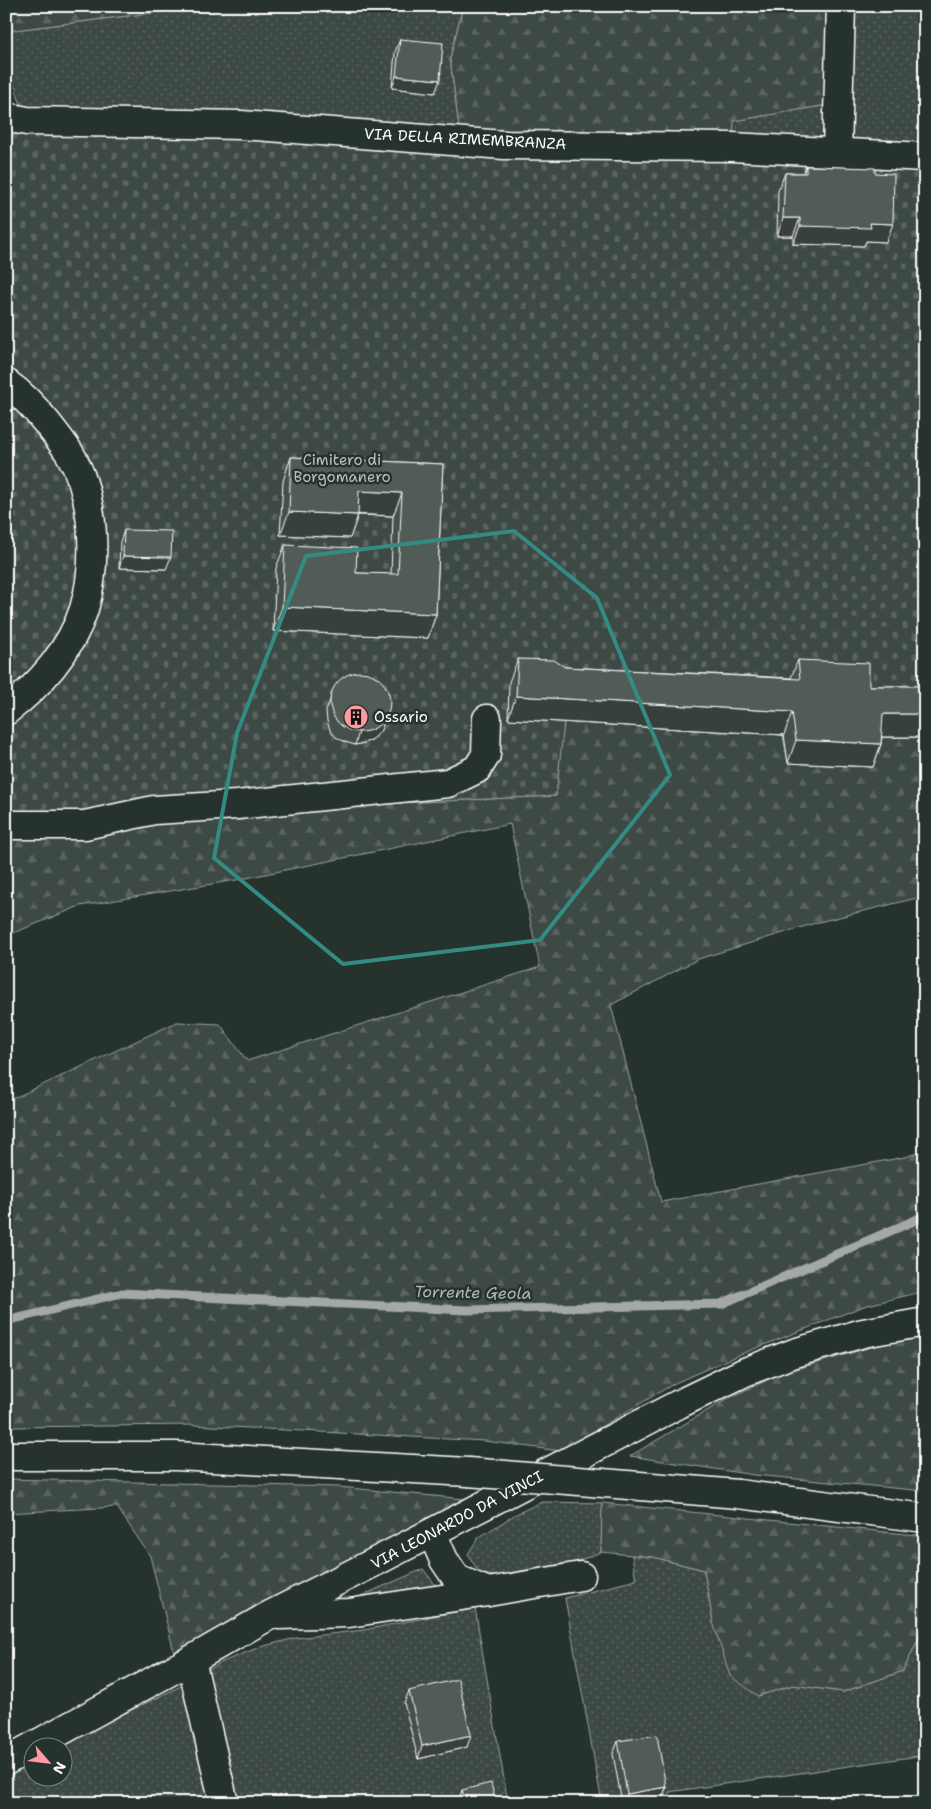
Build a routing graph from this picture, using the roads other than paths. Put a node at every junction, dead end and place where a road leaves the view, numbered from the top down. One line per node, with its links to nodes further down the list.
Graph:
1 (841, 6): 3 (main road)
2 (6, 117): 3 (main road, VIA DELLA RIMEMBRANZA)
3 (837, 152): 4 (main road, VIA DELLA RIMEMBRANZA)
4 (925, 157)
5 (6, 383): 6 (main road)
6 (6, 711)
7 (487, 719): 8 (main road)
8 (6, 825)
9 (925, 1322): 12 (main road, VIA LEONARDO DA VINCI)
10 (6, 1456): 11 (main road, bridge)
11 (925, 1518)
12 (432, 1533): 14 (main road); 15 (main road, VIA LEONARDO DA VINCI)
13 (581, 1576): 14 (main road)
14 (488, 1592): 15 (main road)
15 (270, 1615): 16 (main road, VIA LEONARDO DA VINCI)
16 (191, 1660): 17 (main road, VIA LEONARDO DA VINCI); 18 (main road)
17 (6, 1761)
18 (224, 1803)

